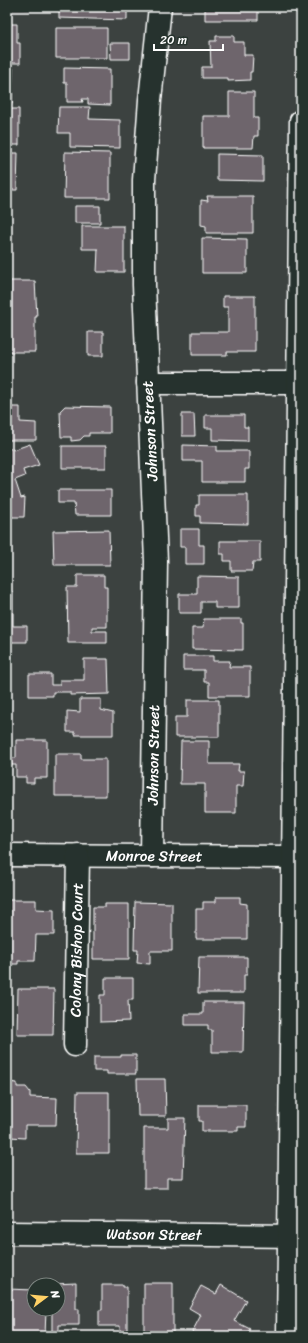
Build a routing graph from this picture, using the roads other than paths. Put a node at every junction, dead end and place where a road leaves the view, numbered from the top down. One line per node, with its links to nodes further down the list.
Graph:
1 (160, 7): 3 (street, Johnson Street)
2 (301, 121): 4 (street)
3 (148, 383): 4 (street); 8 (street, Johnson Street)
4 (298, 383): 5 (street)
5 (299, 476): 9 (street)
6 (7, 855): 7 (street, Monroe Street)
7 (78, 855): 8 (street, Monroe Street); 10 (street, Colony Bishop Court)
8 (152, 856): 9 (street, Monroe Street)
9 (296, 857): 12 (street)
10 (75, 1045)
11 (7, 1233): 12 (street, Watson Street)
12 (294, 1236): 13 (street)
13 (288, 1336)

